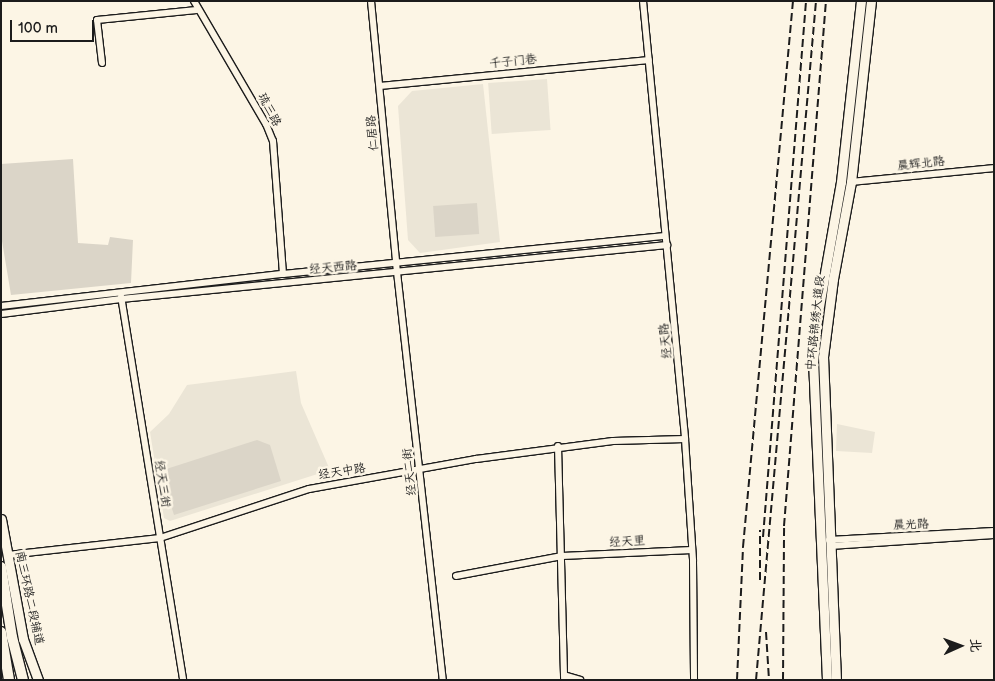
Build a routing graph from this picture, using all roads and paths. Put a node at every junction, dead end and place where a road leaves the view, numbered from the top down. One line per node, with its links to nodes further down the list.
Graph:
1 (194, 1): 6 (street, 琉三路)
2 (371, 1): 9 (street, 仁居路)
3 (643, 1): 7 (street, 经天路)
4 (861, 1): 42 (main road, 中环路锦绣大道段)
5 (870, 1): 11 (main road, 中环路锦绣大道段)
6 (197, 10): 8 (street); 16 (street, 琉三路)
7 (649, 60): 9 (street, 千子门巷); 12 (street, 经天路)
8 (102, 63)
9 (380, 86): 14 (street, 仁居路)
10 (994, 168): 11 (street, 晨辉北路)
11 (851, 182): 27 (main road, 中环路锦绣大道段)
12 (665, 236): 13 (street, 经天路); 14 (street, 经天西路)
13 (667, 246): 15 (street, 经天西路); 20 (street, 经天路)
14 (396, 263): 15 (street, 经天二街); 16 (street, 经天西路)
15 (397, 273): 17 (street, 经天西路); 22 (street, 经天二街)
16 (283, 274): 17 (street, 经天西路)
17 (121, 295): 18 (street, 经天西路); 19 (street, 经天西路); 26 (street, 经天三街)
18 (1, 306)
19 (1, 314)
20 (686, 439): 21 (street, 经天中路); 28 (street, 经天路)
21 (558, 446): 22 (street, 经天中路); 30 (street)
22 (422, 471): 26 (street, 经天中路); 39 (street, 经天二街)
23 (1, 519): 29 (main road, 南三环路二段辅道)
24 (994, 531): 27 (street, 晨光路)
25 (994, 535): 27 (street, 晨光路)
26 (160, 538): 29 (street, 经天中路); 38 (street, 经天三街)
27 (829, 543): 43 (main road, 中环路锦绣大道段)
28 (692, 550): 30 (street, 经天里); 41 (street, 经天路)
29 (8, 555): 37 (main road, 南三环路二段辅道)
30 (562, 556): 32 (street, 经天里); 34 (street)
31 (1, 567): 36 (highway)
32 (456, 576)
33 (1, 632): 35 (highway)
34 (564, 677): 40 (street)
35 (9, 680)
36 (23, 680)
37 (38, 680)
38 (183, 680)
39 (443, 680)
40 (580, 680)
41 (694, 680)
42 (827, 680)
43 (836, 680)

